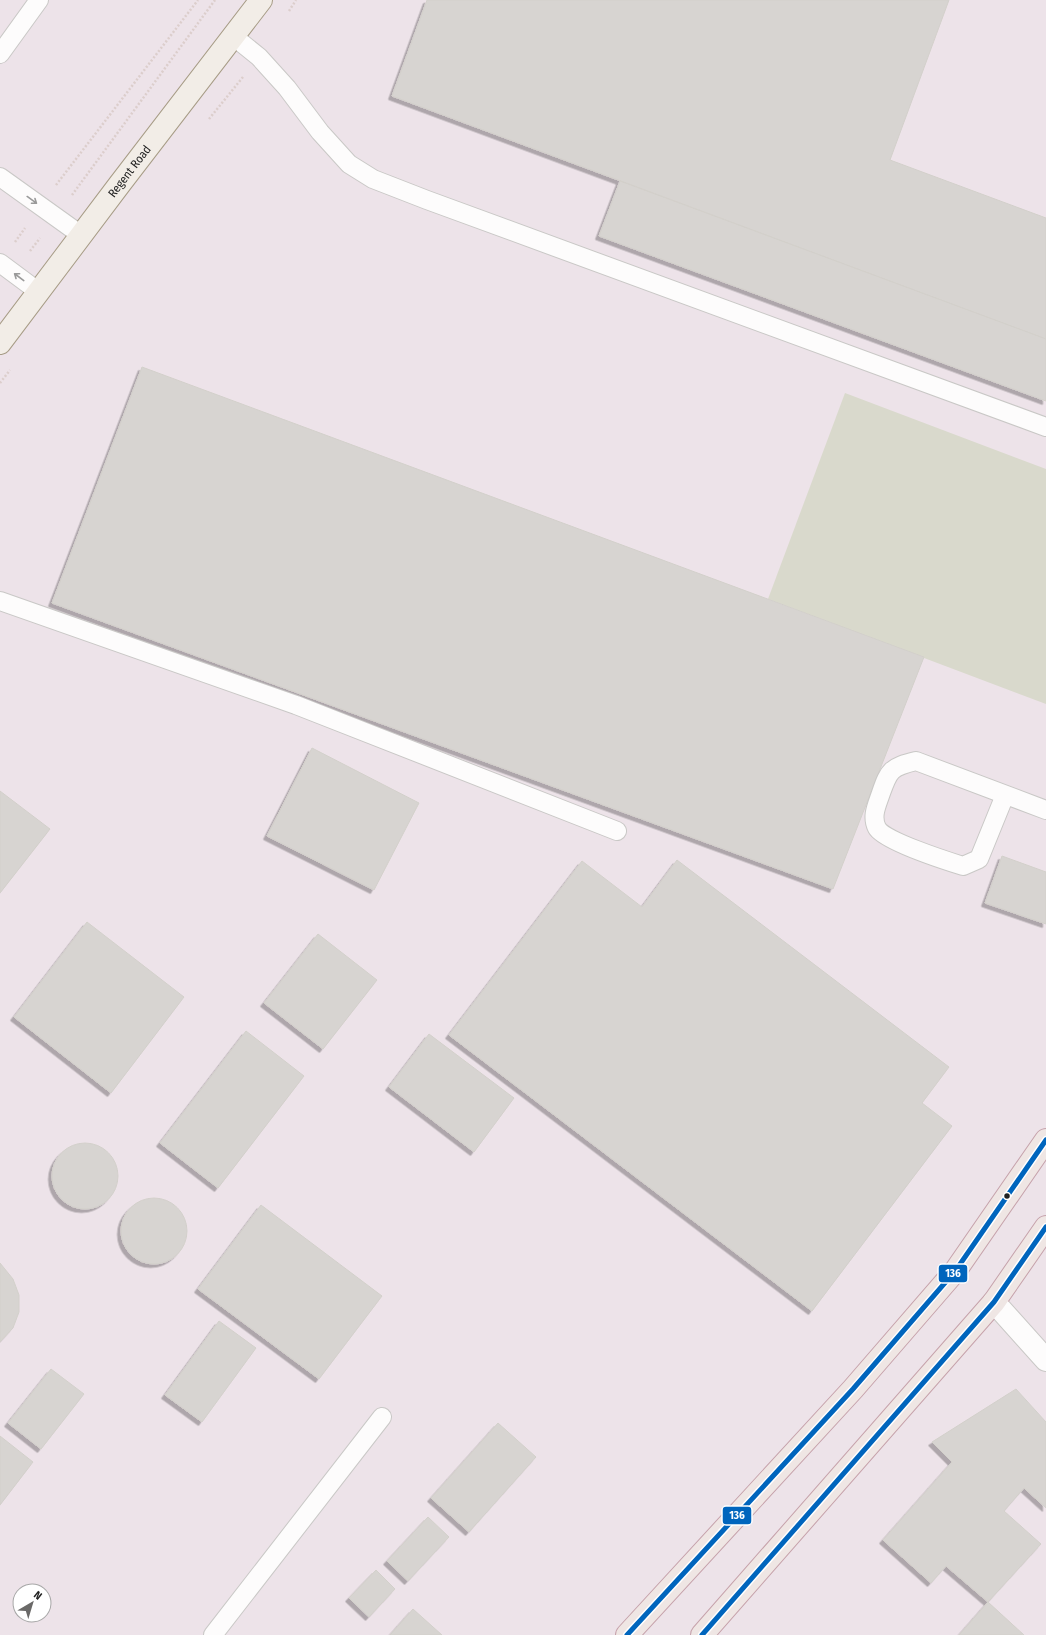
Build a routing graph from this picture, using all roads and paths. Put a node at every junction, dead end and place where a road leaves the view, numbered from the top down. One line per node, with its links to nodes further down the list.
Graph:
1 (38, 0): 6 (lane)
2 (198, 0): 8 (path)
3 (215, 0): 9 (path)
4 (261, 0): 5 (main road, Regent Road)
5 (233, 36): 10 (main road, Regent Road); 15 (lane)
6 (0, 54)
7 (0, 177): 8 (lane, one-way to 8)
8 (41, 206): 9 (lane); 11 (path)
9 (56, 217): 10 (lane); 12 (path)
10 (81, 235): 13 (main road, Regent Road)
11 (14, 243)
12 (7, 268): 13 (lane, one-way to 12)
13 (39, 292): 14 (main road, Regent Road)
14 (0, 343)
15 (1046, 428)
16 (0, 601): 19 (lane)
17 (1006, 795): 17 (lane); 18 (lane)
18 (1046, 810)
19 (617, 831)
20 (1046, 1140): 26 (highway)
21 (1046, 1227): 22 (highway)
22 (994, 1302): 23 (street); 27 (highway)
23 (1046, 1360)
24 (382, 1417): 25 (lane)
25 (213, 1635)
26 (627, 1635)
27 (702, 1635)

